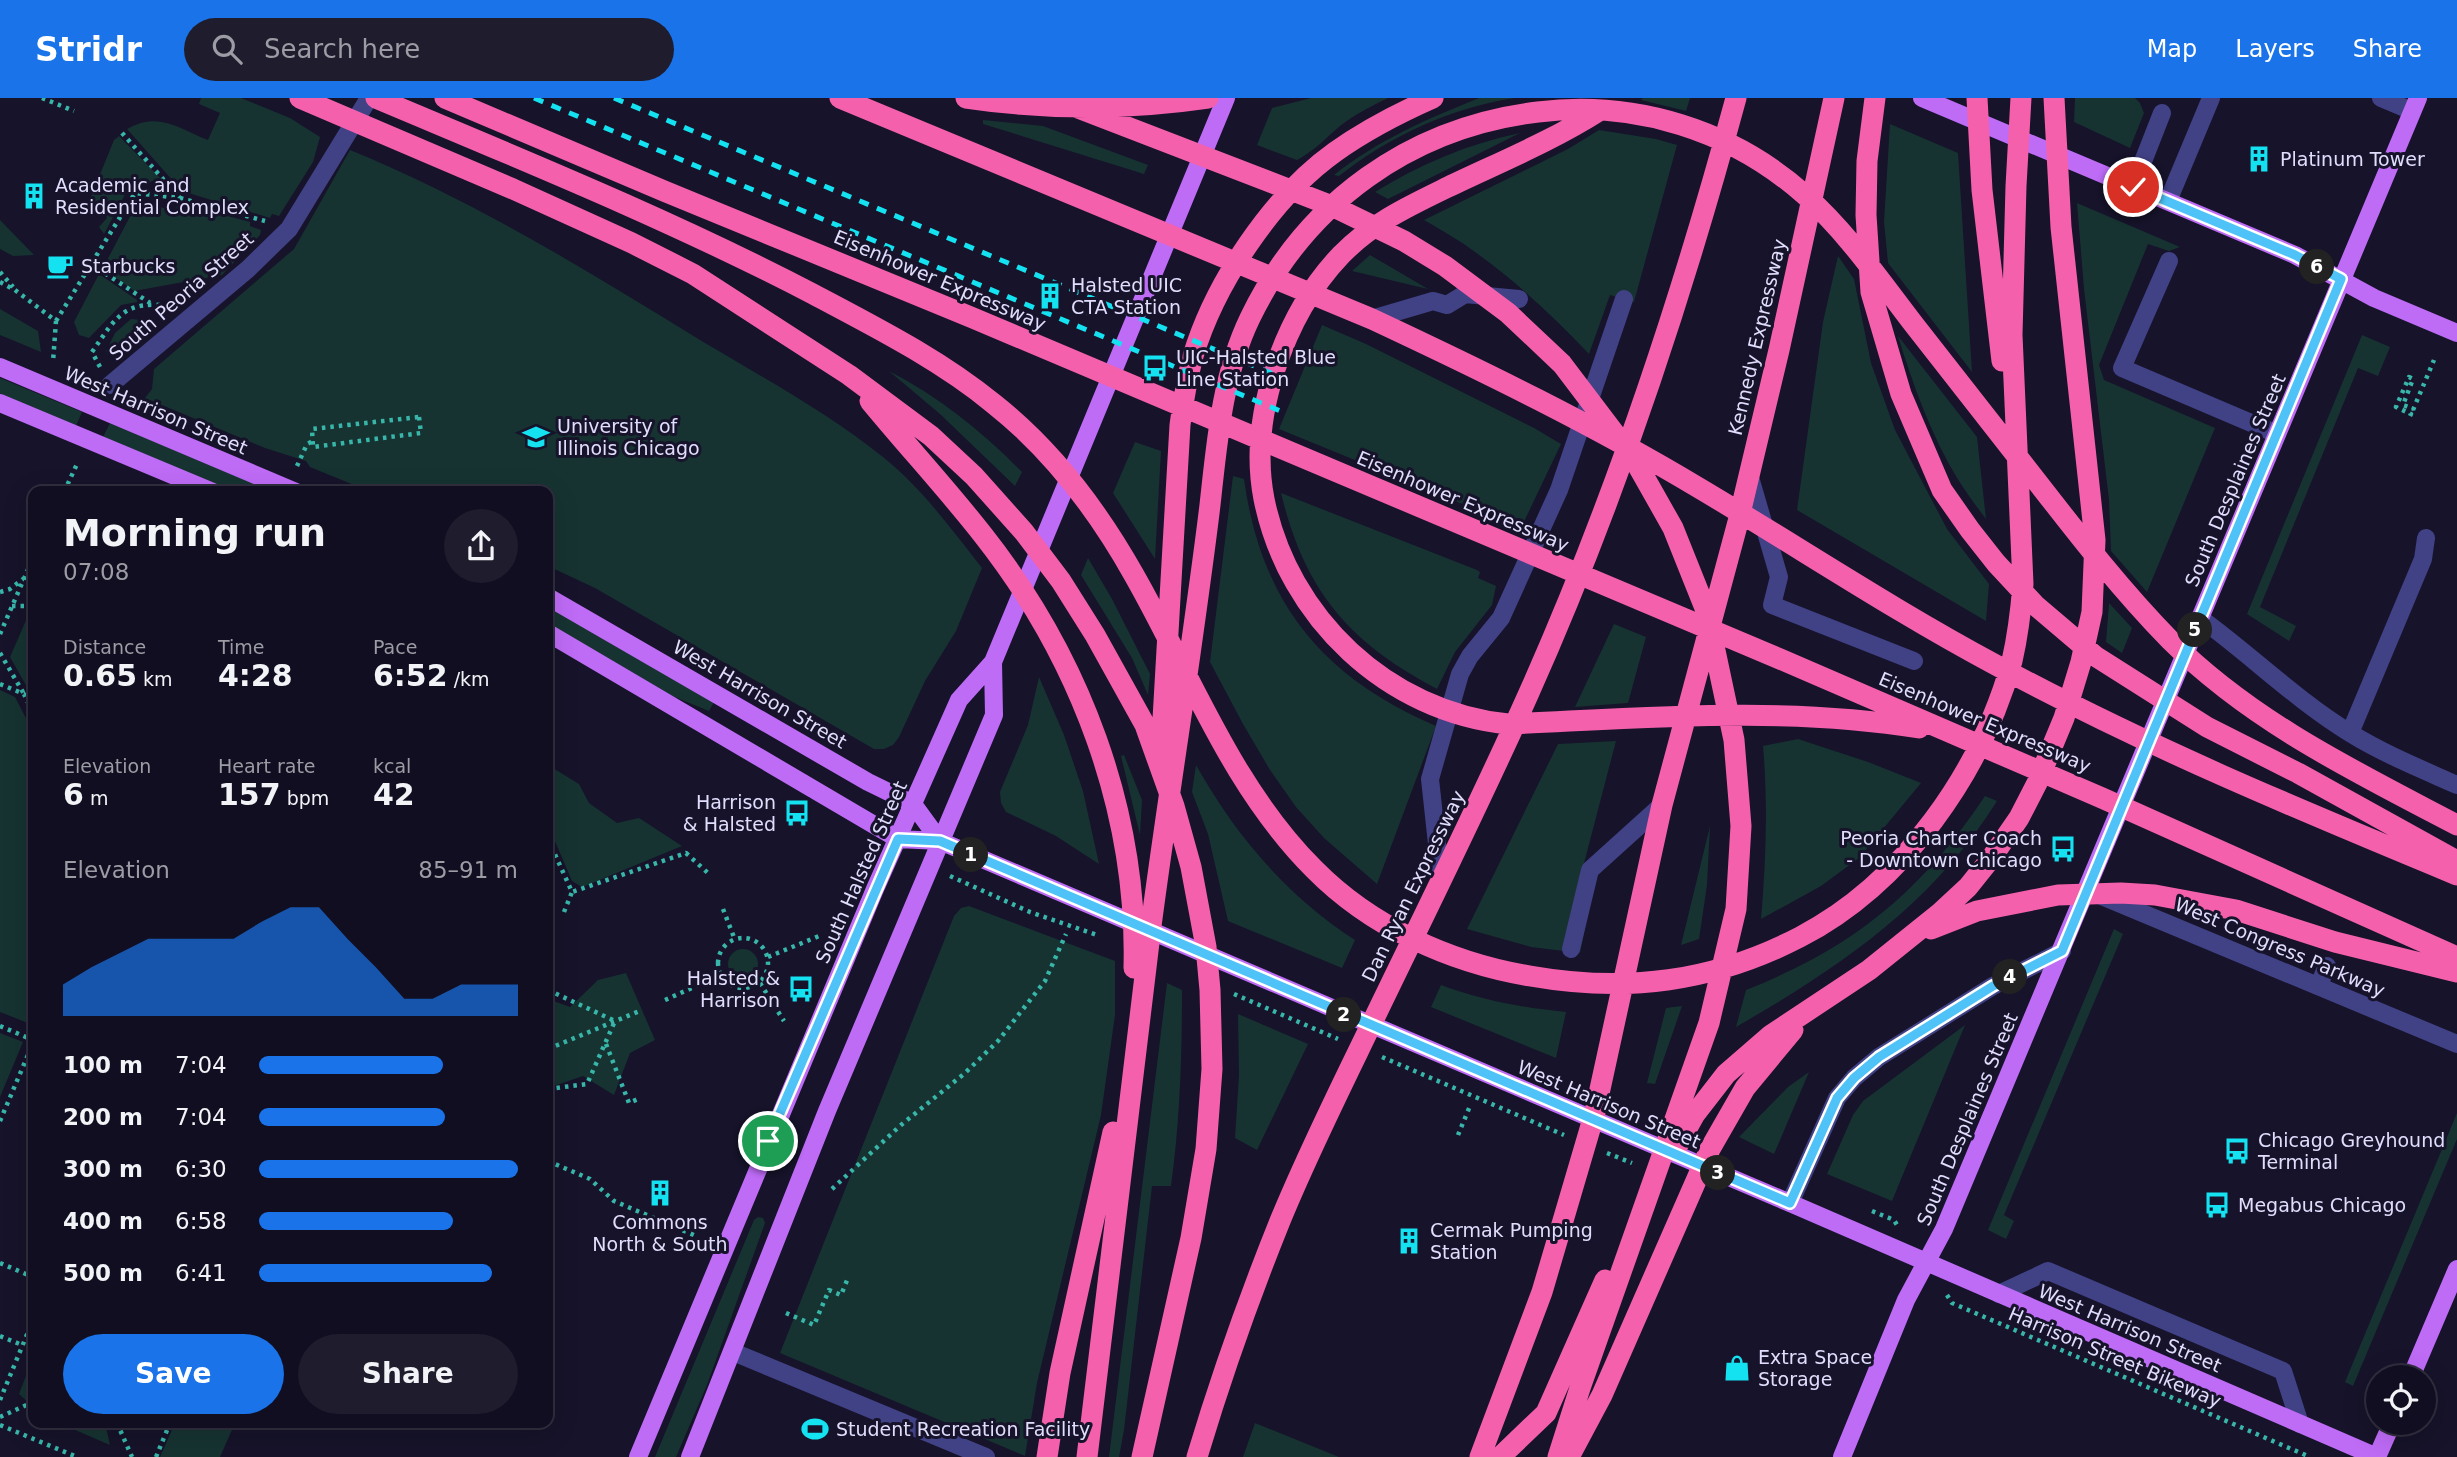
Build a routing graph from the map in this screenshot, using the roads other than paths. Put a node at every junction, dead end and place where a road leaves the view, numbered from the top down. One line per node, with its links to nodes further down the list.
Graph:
1 (300, 98): 32 (highway)
2 (369, 98): 33 (street, South Peoria Street)
3 (376, 98): 37 (highway)
4 (445, 98): 47 (highway, Eisenhower Expressway)
5 (840, 98): 29 (highway)
6 (966, 98): 8 (highway)
7 (1052, 98): 83 (highway)
8 (1208, 98)
9 (1226, 98): 45 (main road, South Halsted Street)
10 (1433, 98): 52 (highway)
11 (1619, 98): 47 (highway)
12 (1736, 98): 57 (highway, Dan Ryan Expressway)
13 (1834, 98): 36 (highway, Kennedy Expressway)
14 (1875, 98): 55 (highway)
15 (1923, 98): 23 (main road)
16 (1977, 98): 37 (highway)
17 (2021, 98): 37 (highway)
18 (2054, 98): 82 (highway)
19 (2211, 98): 24 (street)
20 (2381, 98): 21 (street)
21 (2415, 105): 26 (main road, South Desplaines Street)
22 (2162, 114): 23 (street)
23 (2133, 187): 24 (main road)
24 (2168, 201): 26 (main road)
25 (2169, 261): 35 (street)
26 (2341, 279): 30 (main road); 35 (main road, South Desplaines Street)
27 (1519, 299): 29 (street)
28 (1624, 299): 57 (street)
29 (1372, 319): 56 (highway)
30 (2457, 333)
31 (0, 367): 39 (main road, West Harrison Street)
32 (849, 375): 77 (highway); 79 (highway)
33 (110, 385)
34 (0, 403): 38 (main road)
35 (2277, 433): 42 (main road, South Desplaines Street)
36 (1749, 474): 44 (street); 50 (highway, Kennedy Expressway)
37 (2019, 478)
38 (199, 486)
39 (282, 486)
40 (2426, 538): 46 (street)
41 (553, 600): 49 (main road, West Harrison Street)
42 (2200, 618): 46 (street); 58 (main road, South Desplaines Street)
43 (553, 636): 53 (main road, West Harrison Street)
44 (1914, 661)
45 (993, 662): 49 (main road, South Halsted Street); 54 (main road, South Halsted Street)
46 (2350, 733): 48 (street)
47 (1961, 737): 61 (highway, Eisenhower Expressway)
48 (2457, 785)
49 (913, 804): 53 (main road, South Halsted Street); 54 (main road, West Harrison Street)
50 (1662, 805): 59 (street); 81 (highway)
51 (2457, 825): 52 (highway)
52 (1165, 834): 78 (highway)
53 (898, 839): 54 (main road, West Harrison Street); 74 (main road, South Halsted Street)
54 (940, 841): 66 (main road, West Harrison Street); 70 (main road, South Halsted Street)
55 (2457, 861)
56 (2457, 875)
57 (1441, 881): 80 (highway, Dan Ryan Expressway)
58 (2091, 892): 60 (main road, South Desplaines Street); 63 (highway); 64 (street, West Congress Parkway); 84 (highway)
59 (1571, 949)
60 (2062, 951): 66 (street); 67 (main road, South Desplaines Street)
61 (2457, 957)
62 (2327, 966): 64 (street)
63 (2457, 972)
64 (2319, 985): 65 (street, West Congress Parkway)
65 (2457, 1044)
66 (1790, 1203): 67 (main road, West Harrison Street)
67 (1925, 1263): 69 (main road, West Harrison Street); 85 (main road, South Desplaines Street)
68 (2457, 1269): 71 (main road)
69 (1999, 1294): 72 (main road, West Harrison Street); 72 (street)
70 (733, 1352): 75 (main road, South Halsted Street); 76 (street)
71 (2416, 1365)
72 (2300, 1424): 86 (main road, West Harrison Street)
73 (2387, 1435): 86 (main road)
74 (638, 1457)
75 (690, 1457)
76 (986, 1457)
77 (1047, 1457)
78 (1087, 1457)
79 (1142, 1457)
80 (1197, 1457)
81 (1479, 1457)
82 (1500, 1457)
83 (1558, 1457)
84 (1569, 1457)
85 (1842, 1457)
86 (2377, 1457)

